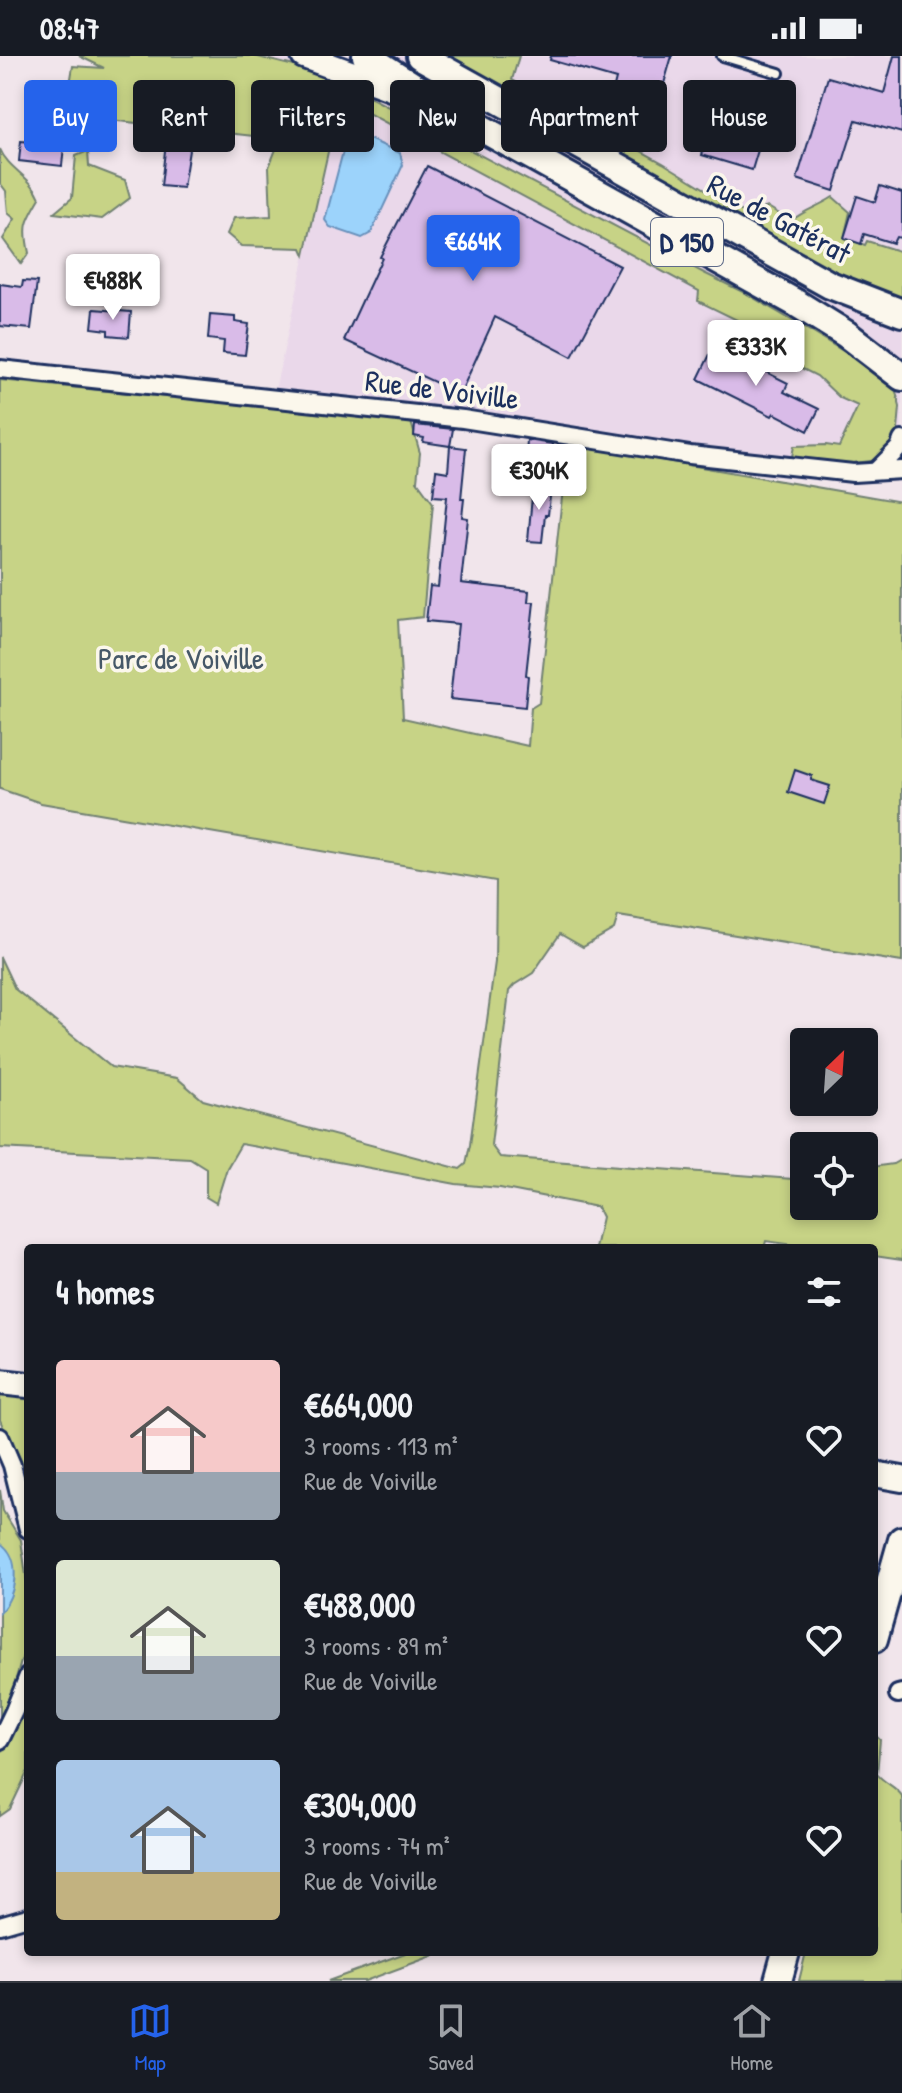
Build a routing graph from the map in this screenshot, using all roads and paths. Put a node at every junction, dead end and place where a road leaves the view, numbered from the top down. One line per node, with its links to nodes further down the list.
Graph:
1 (366, 56): 6 (main road, Rue de Gatérat)
2 (420, 56): 9 (main road, Rue de Gatérat / D 150)
3 (722, 56): 5 (lane)
4 (306, 57): 7 (main road)
5 (779, 73)
6 (404, 80)
7 (390, 86)
8 (485, 130): 11 (main road, Rue de Gatérat / D 150)
9 (902, 313)
10 (0, 369): 13 (street, Rue de Voiville)
11 (902, 377)
12 (902, 440): 13 (street)
13 (877, 470): 14 (street, Rue de Voiville)
14 (902, 470)
15 (0, 1382): 16 (main road)
16 (24, 1385)
17 (0, 1437): 20 (street)
18 (878, 1475): 19 (main road)
19 (902, 1479)
20 (24, 1513)
21 (902, 1540): 22 (main road)
22 (878, 1625)
23 (24, 1686): 24 (street)
24 (0, 1740)
25 (24, 1918): 26 (street)
26 (0, 1925)
27 (785, 1956): 28 (main road)
28 (778, 1981)

